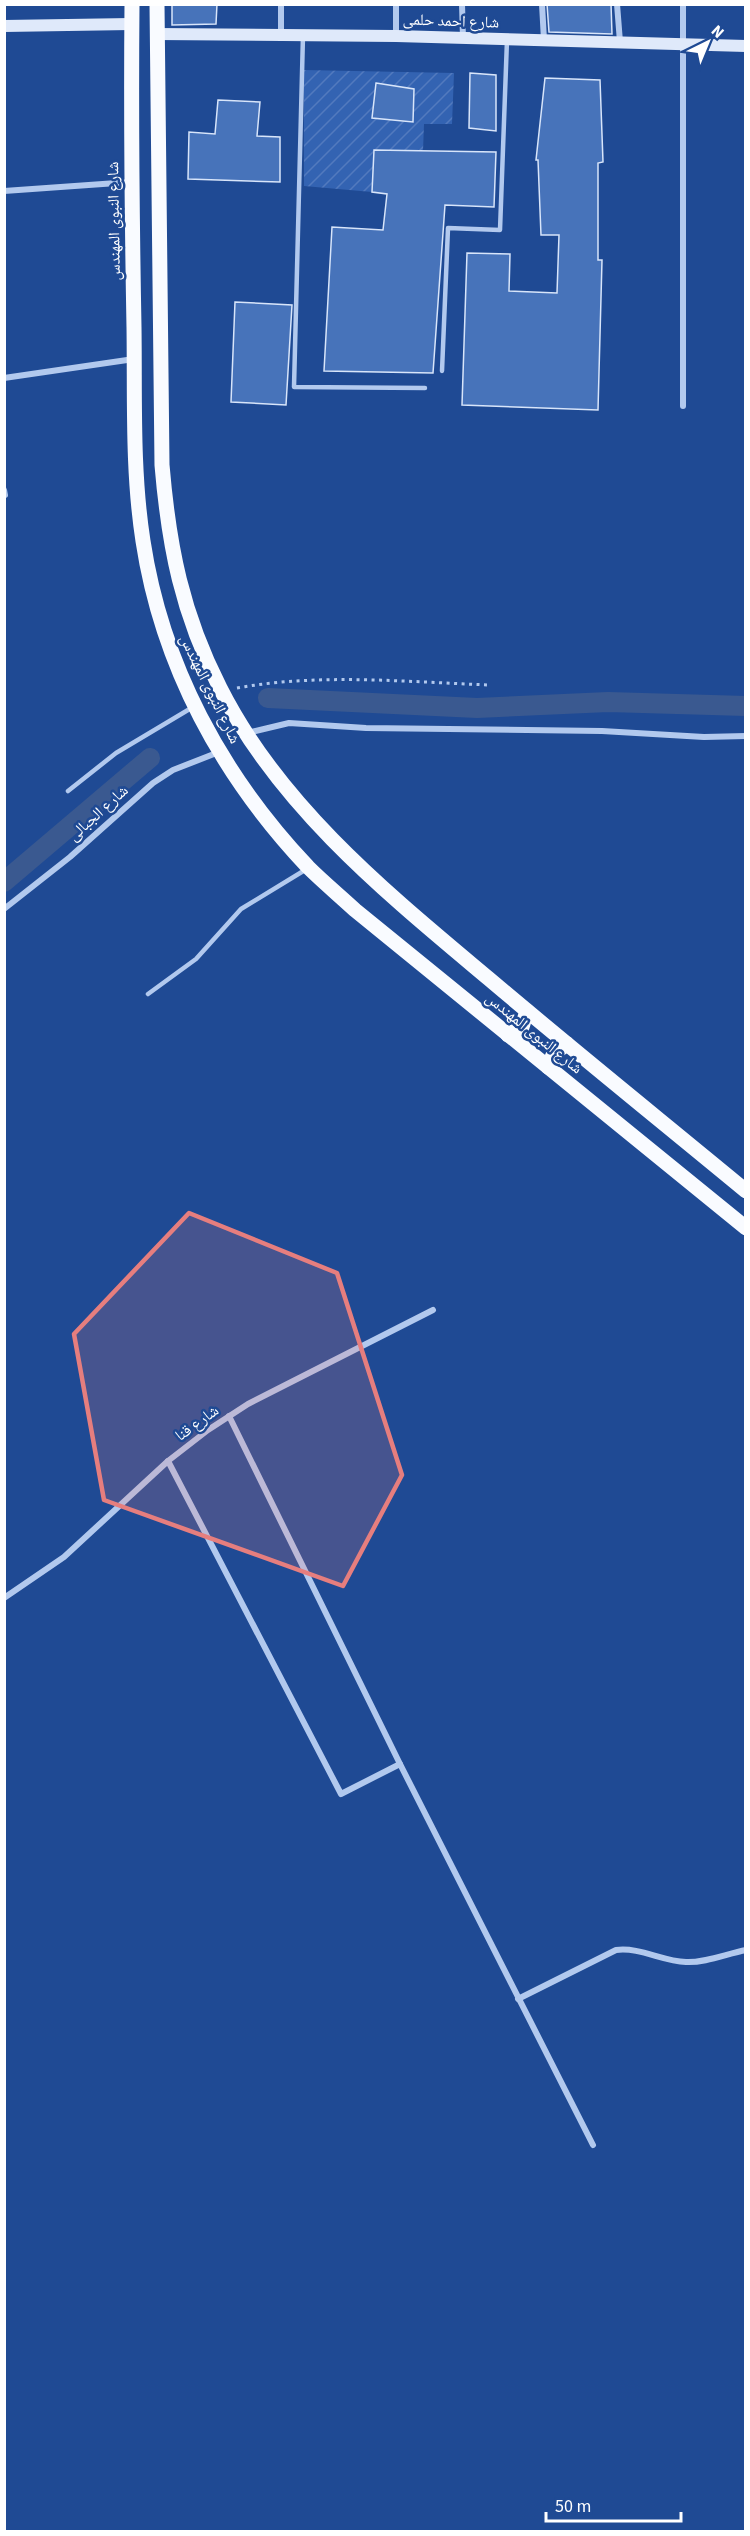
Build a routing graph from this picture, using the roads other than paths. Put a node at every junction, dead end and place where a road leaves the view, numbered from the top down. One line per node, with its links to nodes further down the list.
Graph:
1 (132, 4): 9 (main road, شارع النبوى المهندس)
2 (157, 4): 11 (main road, شارع النبوى المهندس)
3 (281, 4): 12 (street)
4 (396, 4): 14 (street)
5 (462, 4): 15 (street)
6 (542, 4): 17 (street)
7 (617, 4): 18 (street)
8 (683, 4): 19 (street)
9 (132, 24): 10 (main road); 21 (main road, شارع النبوى المهندس)
10 (4, 26)
11 (156, 34): 12 (main road, شارع احمد حلمى); 29 (main road, شارع النبوى المهندس)
12 (281, 35): 13 (main road, شارع احمد حلمى)
13 (303, 35): 14 (main road, شارع احمد حلمى); 26 (lane)
14 (396, 36): 15 (main road, شارع احمد حلمى)
15 (463, 38): 16 (main road, شارع احمد حلمى)
16 (507, 39): 17 (main road, شارع احمد حلمى); 24 (lane)
17 (544, 40): 18 (main road, شارع احمد حلمى)
18 (620, 42): 19 (main road, شارع احمد حلمى)
19 (684, 44): 20 (main road, شارع احمد حلمى); 27 (street)
20 (746, 46)
21 (131, 182): 22 (street); 23 (main road, شارع النبوى المهندس)
22 (4, 192)
23 (134, 359): 25 (street); 28 (main road, شارع النبوى المهندس)
24 (441, 371)
25 (4, 378)
26 (425, 387)
27 (683, 406)
28 (195, 705): 31 (main road, شارع النبوى المهندس); 32 (lane)
29 (247, 733): 30 (street); 36 (main road, شارع النبوى المهندس)
30 (746, 736)
31 (219, 752): 33 (main road, شارع النبوى المهندس); 34 (street, شارع الجبالى)
32 (68, 790)
33 (309, 868): 35 (lane); 37 (main road, شارع النبوى المهندس)
34 (4, 909)
35 (148, 993)
36 (528, 1011): 37 (main road); 38 (main road, شارع النبوى المهندس)
37 (508, 1035): 39 (main road, شارع النبوى المهندس)
38 (567, 1044): 39 (main road); 40 (main road, شارع النبوى المهندس)
39 (548, 1068): 41 (main road, شارع النبوى المهندس)
40 (746, 1191)
41 (746, 1228)
42 (433, 1310): 43 (street, شارع قنا)
43 (229, 1416): 44 (street, شارع قنا); 46 (street)
44 (168, 1461): 45 (street, شارع قنا); 46 (street)
45 (4, 1598)
46 (400, 1764): 48 (street)
47 (746, 1950): 48 (street)
48 (518, 1999): 49 (street)
49 (592, 2145)

